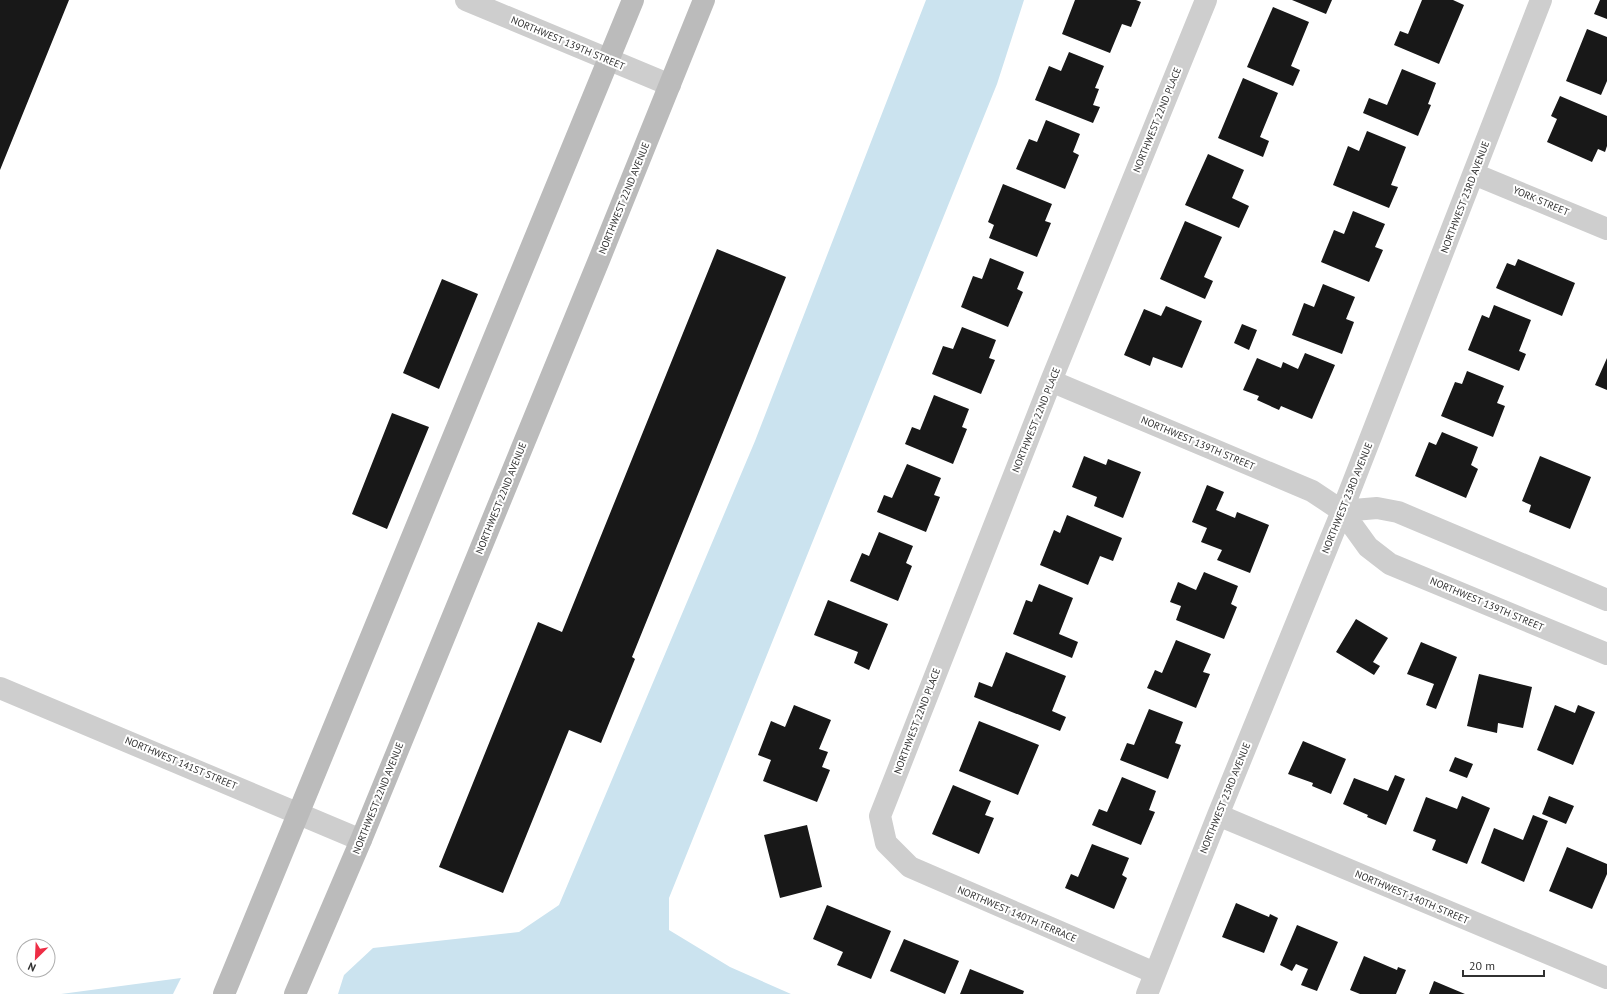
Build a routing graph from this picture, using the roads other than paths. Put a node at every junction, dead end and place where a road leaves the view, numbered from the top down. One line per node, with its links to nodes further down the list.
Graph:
1 (466, 0): 6 (street, NORTHWEST 139TH STREET)
2 (633, 0): 6 (main road)
3 (704, 0): 7 (main road, NORTHWEST 22ND AVENUE)
4 (1206, 0): 10 (street, NORTHWEST 22ND PLACE)
5 (1541, 0): 8 (street, NORTHWEST 23RD AVENUE)
6 (608, 61): 7 (street, NORTHWEST 139TH STREET); 15 (main road)
7 (670, 86): 17 (main road, NORTHWEST 22ND AVENUE)
8 (1474, 174): 9 (street, YORK STREET); 11 (street, NORTHWEST 23RD AVENUE)
9 (1607, 229)
10 (1051, 381): 11 (street, NORTHWEST 139TH STREET); 18 (street, NORTHWEST 22ND PLACE)
11 (1342, 510): 12 (street); 13 (street, NORTHWEST 139TH STREET); 16 (street, NORTHWEST 23RD AVENUE)
12 (1607, 600)
13 (1607, 654)
14 (0, 688): 15 (street, NORTHWEST 141ST STREET)
15 (299, 813): 17 (street, NORTHWEST 141ST STREET); 22 (main road)
16 (1218, 815): 19 (street, NORTHWEST 23RD AVENUE); 20 (street, NORTHWEST 140TH STREET)
17 (361, 840): 21 (main road, NORTHWEST 22ND AVENUE)
18 (886, 843): 19 (street, NORTHWEST 140TH TERRACE)
19 (1155, 973): 24 (street, NORTHWEST 23RD AVENUE)
20 (1607, 978)
21 (305, 984): 23 (main road, NORTHWEST 22ND AVENUE)
22 (224, 994)
23 (295, 994)
24 (1147, 994)

